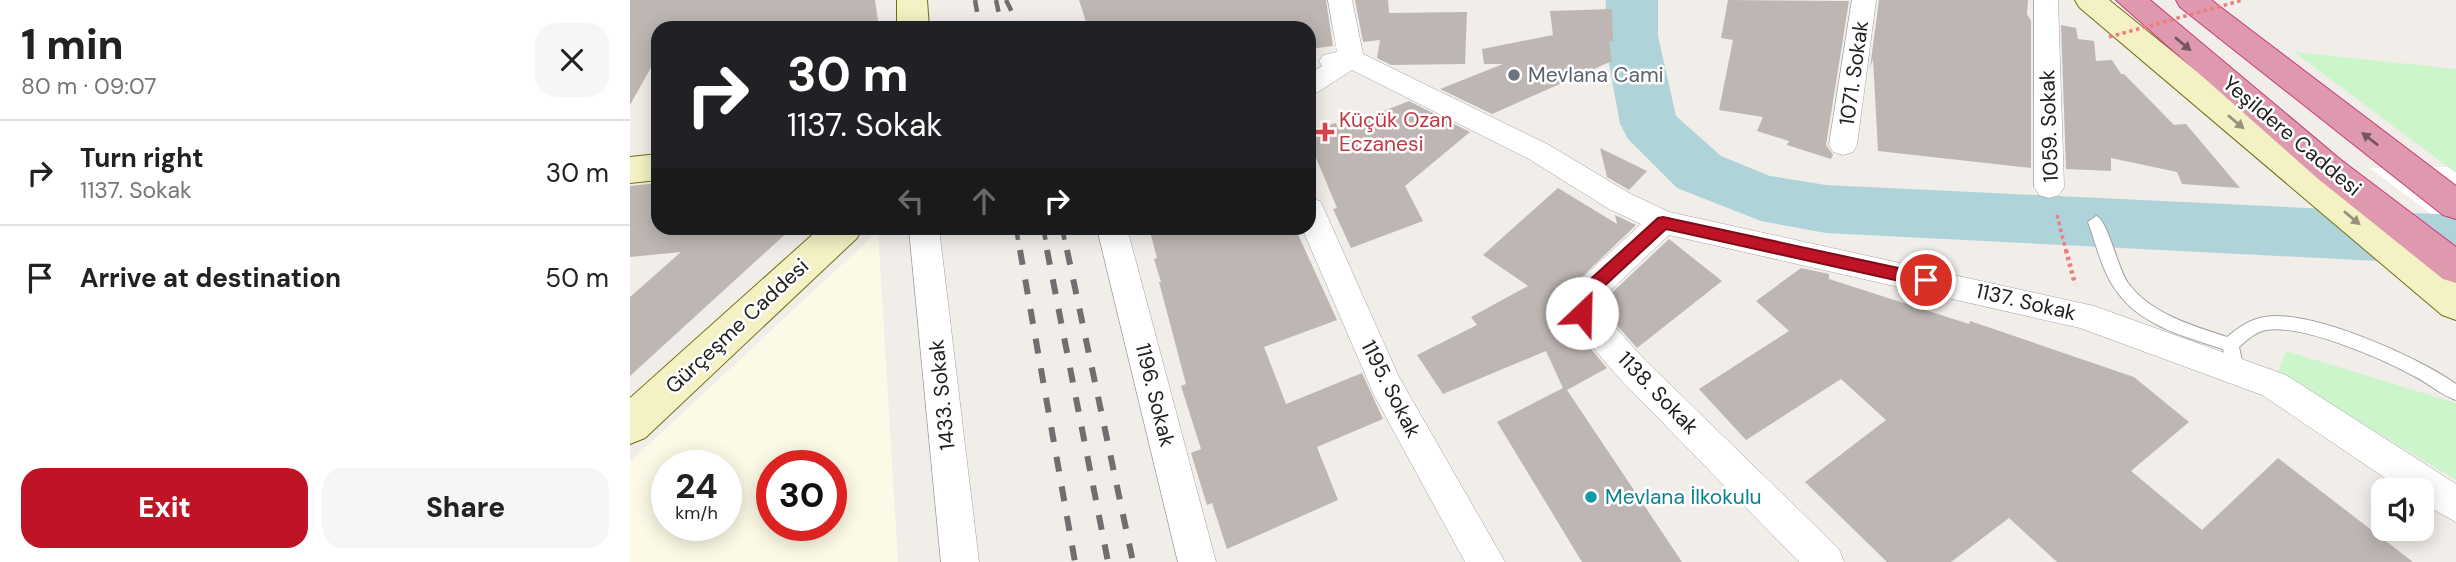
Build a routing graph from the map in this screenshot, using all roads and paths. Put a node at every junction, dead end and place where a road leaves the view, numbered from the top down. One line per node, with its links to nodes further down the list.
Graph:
1 (912, 0): 9 (main road)
2 (1340, 0): 11 (street)
3 (1864, 0): 14 (street, 1071. Sokak)
4 (2046, 0): 17 (street, 1059. Sokak)
5 (2090, 0): 26 (main road, one-way to 26)
6 (2131, 0): 26 (highway, Yeşildere Caddesi, one-way to 26)
7 (2191, 0): 18 (highway, Yeşildere Caddesi, one-way to 7)
8 (2242, 0): 10 (path, bridge)
9 (913, 21)
10 (2109, 37)
11 (1351, 59): 12 (street); 13 (street); 19 (street, 1137. Sokak)
12 (1316, 63)
13 (1316, 82)
14 (1843, 145)
15 (651, 168): 16 (main road)
16 (630, 170)
17 (2049, 187): 25 (path, 1059. Sokak)
18 (2456, 205)
19 (1663, 222): 27 (street, 1137. Sokak); 34 (street, 1138. Sokak)
20 (2096, 222): 27 (lane)
21 (1316, 225): 33 (street, 1195. Sokak)
22 (836, 235): 29 (main road, Gürçeşme Caddesi)
23 (925, 235): 31 (street, 1433. Sokak)
24 (1114, 235): 32 (street, 1196. Sokak)
25 (2066, 250)
26 (2451, 288)
27 (2233, 358): 28 (lane); 30 (street, 1137. Sokak)
28 (2456, 393)
29 (630, 425)
30 (2456, 505)
31 (960, 562)
32 (1197, 562)
33 (1486, 562)
34 (1825, 562)

